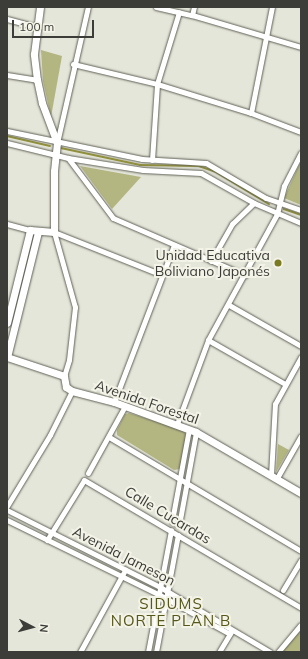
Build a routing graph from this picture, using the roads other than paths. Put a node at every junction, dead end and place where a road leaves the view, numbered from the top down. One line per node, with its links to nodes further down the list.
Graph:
1 (40, 7): 9 (street)
2 (88, 7): 12 (street)
3 (156, 7): 6 (street)
4 (194, 7): 7 (street)
5 (272, 7): 10 (street)
6 (178, 12): 7 (street); 15 (street)
7 (192, 15): 10 (street)
8 (7, 19): 9 (street)
9 (36, 27): 14 (street)
10 (266, 36): 11 (street); 16 (street)
11 (301, 47)
12 (73, 64): 15 (street); 19 (street)
13 (7, 75): 14 (street)
14 (37, 80): 19 (street)
15 (157, 84): 16 (street); 24 (street)
16 (251, 113): 18 (street)
17 (7, 131): 19 (street)
18 (301, 132)
19 (57, 142): 22 (street); 24 (street)
20 (7, 143): 22 (street)
21 (301, 153): 25 (street)
22 (56, 154): 23 (street); 34 (street)
23 (68, 158): 27 (street); 35 (street)
24 (152, 160): 26 (street)
25 (299, 160): 26 (street)
26 (279, 202): 28 (street); 29 (street)
27 (254, 203): 29 (street); 36 (street)
28 (301, 210)
29 (277, 214): 30 (street); 38 (street)
30 (301, 223)
31 (7, 224): 32 (street)
32 (30, 230): 33 (street); 40 (street)
33 (38, 232): 34 (street); 43 (street)
34 (54, 232): 37 (street); 45 (street)
35 (174, 245): 36 (street); 37 (street)
36 (210, 261): 38 (street)
37 (162, 275): 48 (street)
38 (245, 275): 39 (street)
39 (229, 305): 41 (street); 42 (street)
40 (7, 323)
41 (208, 340): 46 (street); 50 (street)
42 (301, 346)
43 (7, 357): 45 (street)
44 (301, 357): 46 (street)
45 (64, 376): 47 (street)
46 (285, 384): 55 (street)
47 (72, 391): 48 (street, Avenida Forestal); 59 (street)
48 (114, 402): 49 (street, Avenida Forestal)
49 (125, 406): 50 (street, Avenida Forestal); 53 (street)
50 (177, 424): 51 (street, Avenida Forestal)
51 (192, 431): 55 (street, Avenida Forestal); 56 (street); 57 (street)
52 (301, 436): 55 (street)
53 (109, 437): 54 (street); 56 (street)
54 (88, 473)
55 (274, 477): 58 (street, Avenida Forestal)
56 (180, 478): 57 (street); 57 (street)
57 (187, 482): 66 (street)
58 (301, 493)
59 (7, 506)
60 (7, 510): 63 (street, Avenida Jameson)
61 (7, 520): 65 (street, Avenida Jameson)
62 (171, 530): 63 (street, Calle Cucardas); 64 (street, Calle Cucardas); 70 (street)
63 (51, 533): 65 (street, Calle Cucardas); 68 (street, Avenida Jameson)
64 (178, 535): 72 (street); 75 (street, Calle Cucardas)
65 (47, 540): 69 (street, Avenida Jameson)
66 (301, 551)
67 (301, 560): 71 (street)
68 (125, 570): 69 (street); 70 (street, Avenida Jameson)
69 (122, 576): 73 (street, Avenida Jameson); 78 (street)
70 (160, 587): 72 (street, Avenida Jameson); 73 (street)
71 (283, 590)
72 (167, 591): 74 (street); 77 (street, Avenida Jameson)
73 (158, 594): 74 (street, Avenida Jameson); 79 (street)
74 (166, 598): 77 (street, Avenida Jameson); 80 (street)
75 (301, 608)
76 (301, 625): 83 (street)
77 (231, 632): 81 (street); 82 (street, Avenida Jameson)
78 (80, 652)
79 (148, 652)
80 (156, 652)
81 (219, 652)
82 (270, 652)
83 (278, 652)

